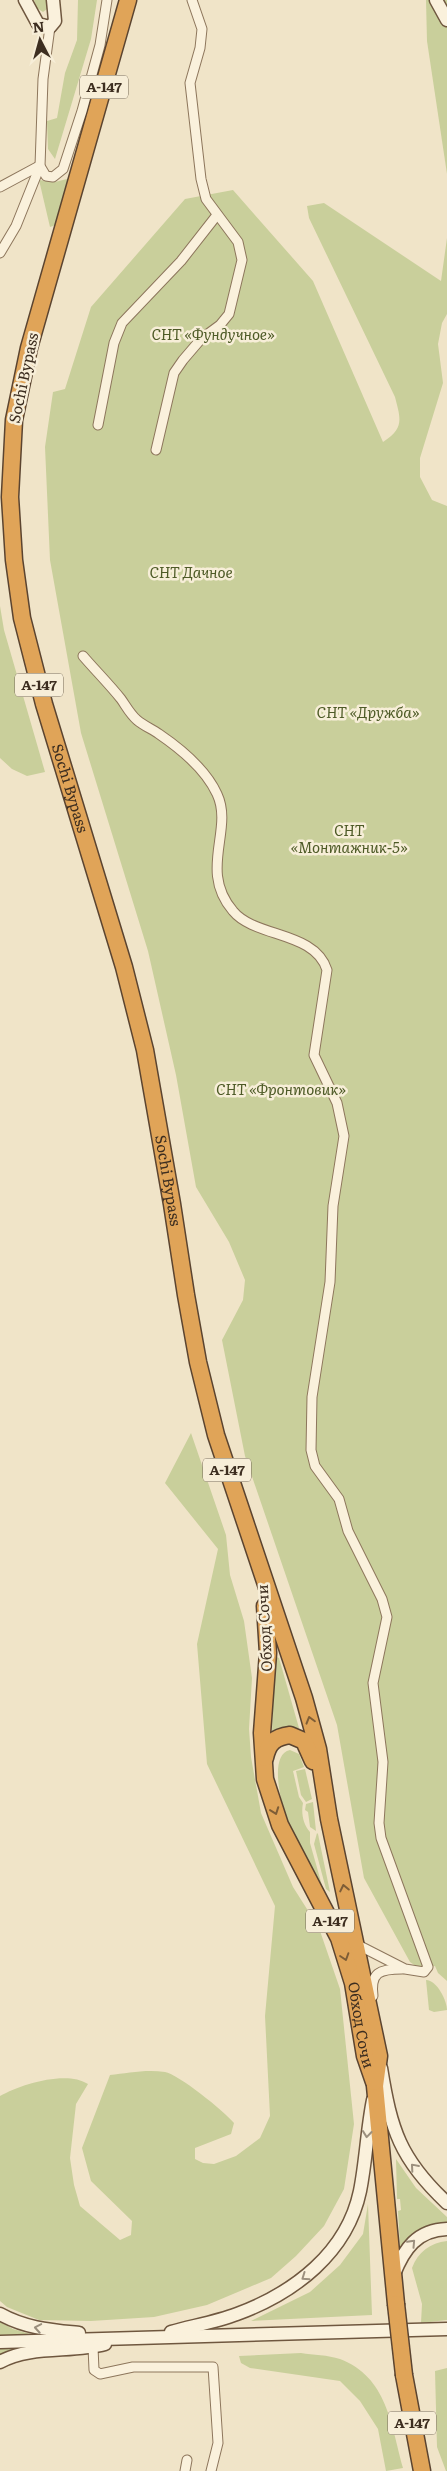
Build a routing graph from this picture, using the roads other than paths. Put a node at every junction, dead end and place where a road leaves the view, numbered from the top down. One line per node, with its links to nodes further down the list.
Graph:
1 (25, 0): 8 (main road)
2 (53, 0): 8 (main road)
3 (107, 0): 9 (street)
4 (192, 0): 11 (street)
5 (436, 0): 7 (main road)
6 (126, 6): 16 (highway, Sochi Bypass / А-147)
7 (447, 20)
8 (50, 27): 9 (street)
9 (40, 166): 10 (street); 12 (street)
10 (0, 187)
11 (218, 215): 13 (street); 14 (street)
12 (0, 253)
13 (98, 425)
14 (156, 450)
15 (83, 656): 20 (street)
16 (262, 1576): 17 (highway, Обход Сочи / А-147); 18 (highway, Обход Сочи / А-147, one-way to 16)
17 (263, 1764): 18 (highway, А-147); 23 (highway, Обход Сочи / А-147, one-way to 23)
18 (329, 1819): 19 (highway, Обход Сочи / А-147, one-way to 18)
19 (356, 1944): 20 (street); 21 (highway, Обход Сочи / А-147)
20 (405, 1969): 21 (street)
21 (371, 2018): 22 (highway, Обход Сочи / А-147)
22 (379, 2056): 23 (highway, Обход Сочи / А-147); 24 (main road, А-147, one-way to 22)
23 (375, 2086): 26 (highway, Обход Сочи / А-147); 30 (main road, А-147, one-way to 30)
24 (447, 2203)
25 (447, 2229): 26 (main road, one-way to 25)
26 (393, 2277): 37 (highway, Обход Сочи / А-147, bridge)
27 (0, 2314): 29 (main road, one-way to 27)
28 (447, 2329): 30 (main road, А-147)
29 (121, 2337): 30 (main road, А-147); 31 (main road); 32 (main road)
30 (154, 2337)
31 (0, 2342)
32 (93, 2347): 33 (main road); 36 (street)
33 (0, 2362)
34 (187, 2460): 35 (street)
35 (185, 2471)
36 (212, 2471)
37 (422, 2471)

